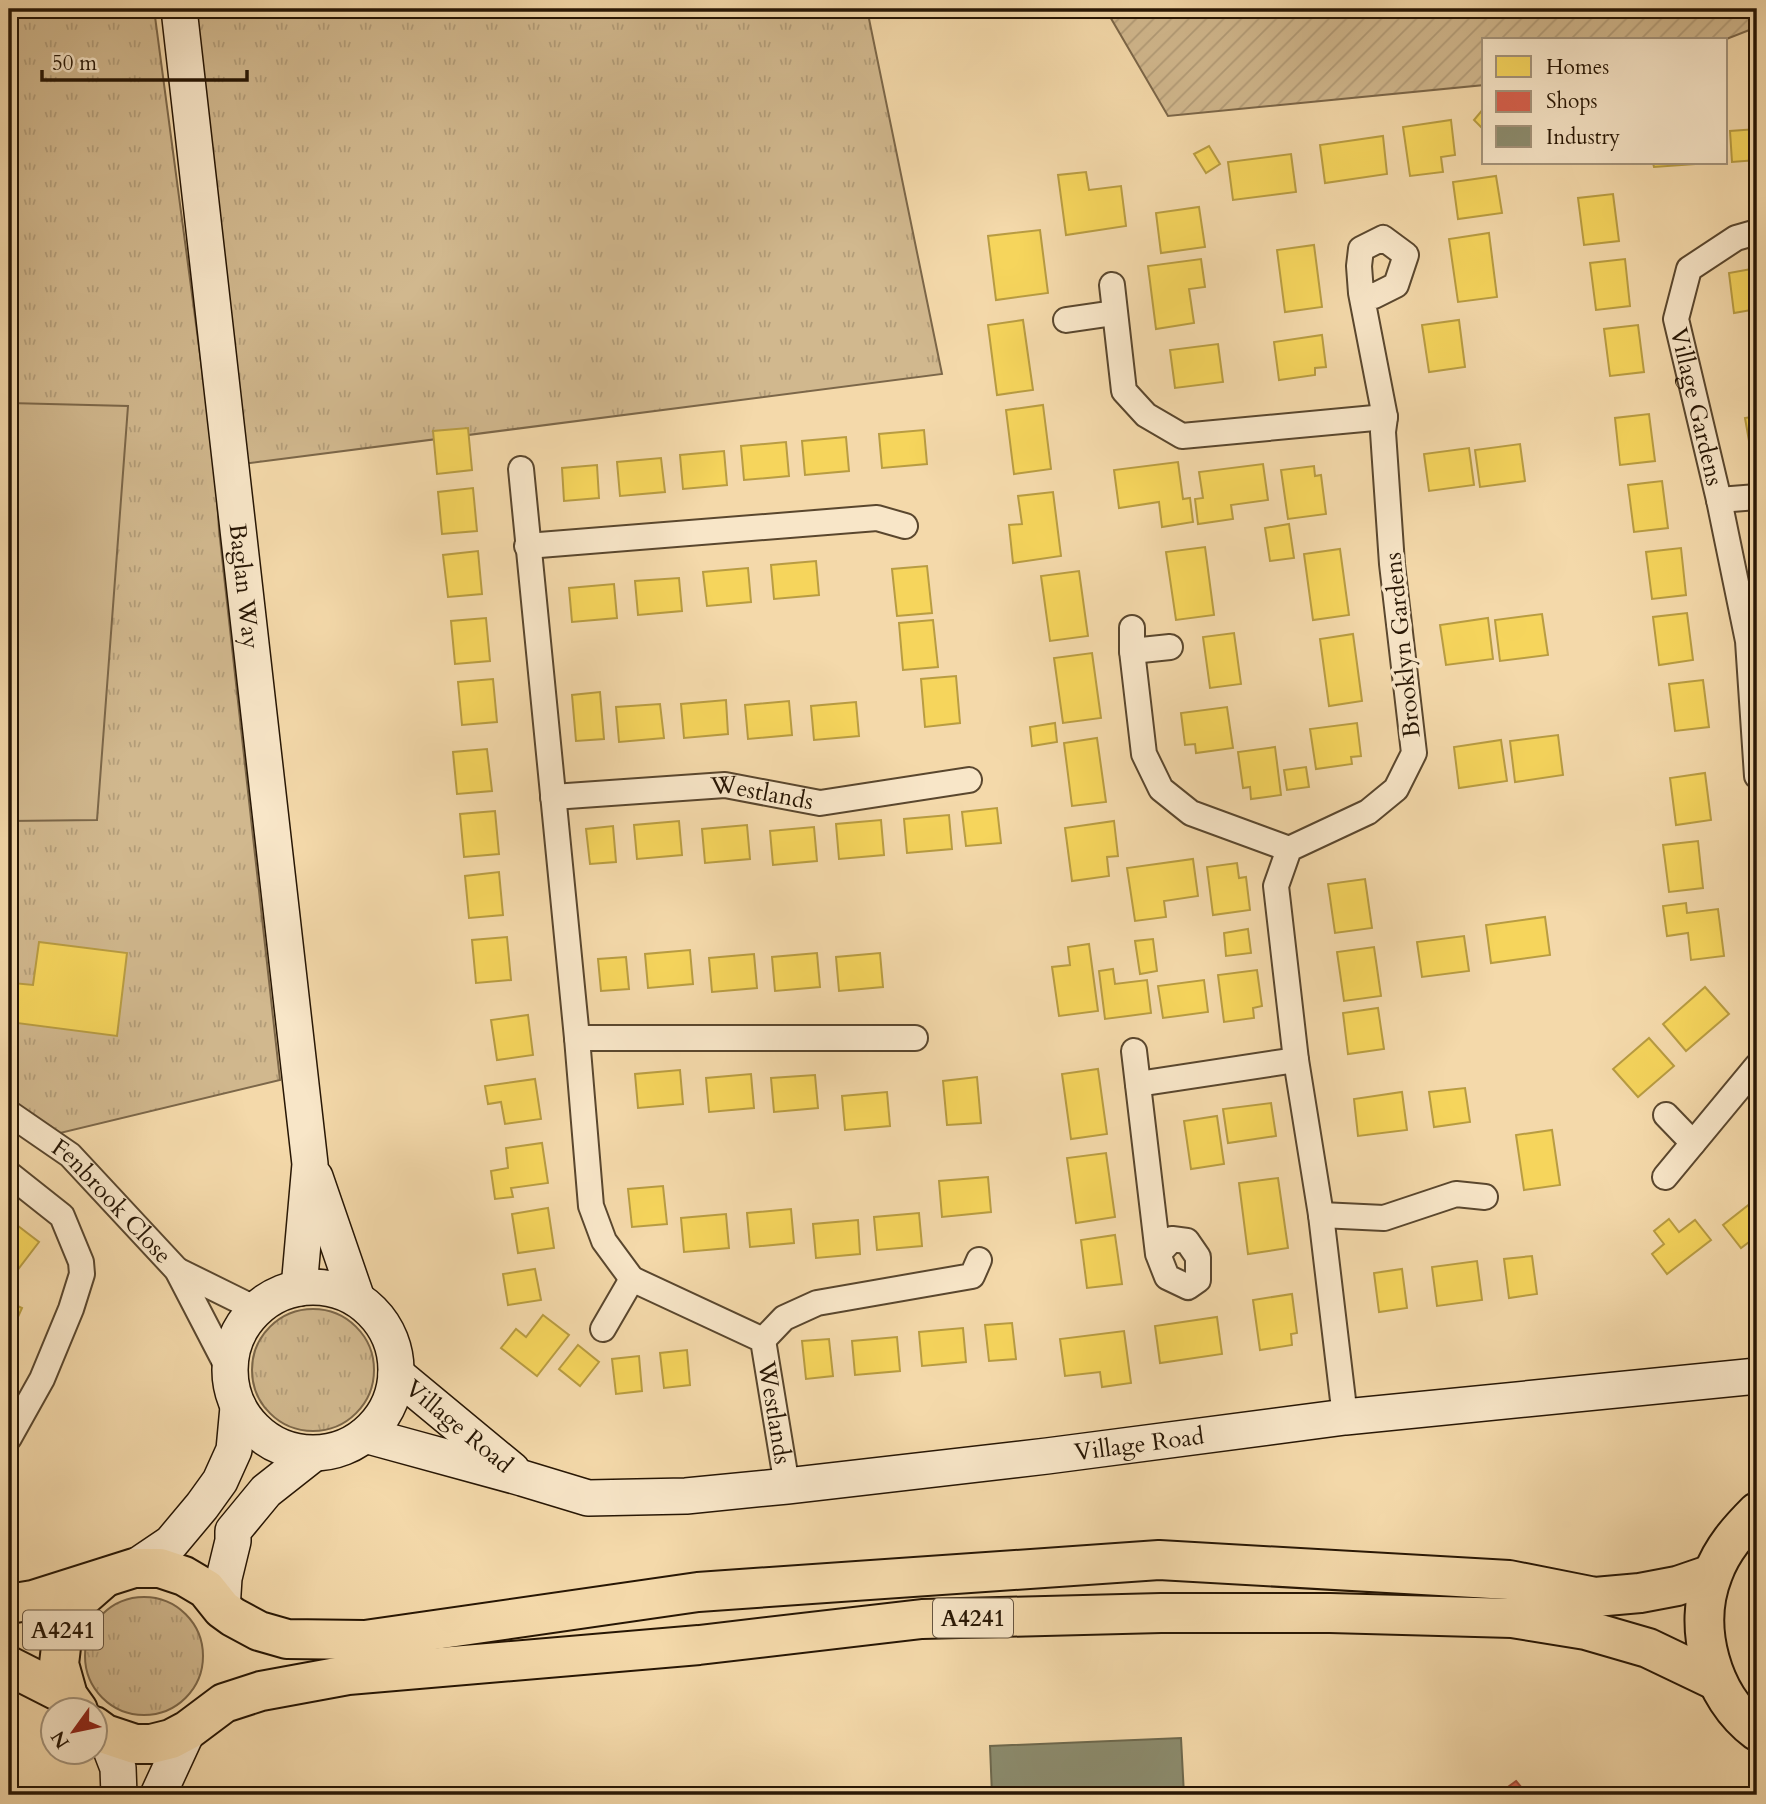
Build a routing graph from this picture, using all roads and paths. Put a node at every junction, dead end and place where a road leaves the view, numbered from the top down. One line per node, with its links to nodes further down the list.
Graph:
1 (178, 9): 28 (street, Baglan Way)
2 (1757, 232): 10 (street, Village Gardens)
3 (1112, 285): 5 (street)
4 (1361, 293): 7 (street, Brooklyn Gardens)
5 (1114, 313): 6 (street); 7 (street)
6 (1066, 320)
7 (1385, 417): 18 (street, Brooklyn Gardens)
8 (521, 469): 12 (street, Westlands)
9 (1757, 497): 10 (street, Village Gardens)
10 (1719, 500): 14 (street, Village Gardens)
11 (905, 526): 12 (street)
12 (527, 546): 17 (street, Westlands)
13 (1170, 647): 18 (street)
14 (1756, 749): 15 (street, Village Gardens)
15 (1757, 776)
16 (969, 780): 17 (street, Westlands)
17 (553, 797): 19 (street, Westlands)
18 (1289, 849): 22 (street)
19 (577, 1038): 20 (street); 36 (street, Westlands)
20 (915, 1038)
21 (1134, 1051): 24 (street)
22 (1296, 1060): 24 (street); 32 (street)
23 (1757, 1066): 27 (street)
24 (1138, 1084): 33 (street)
25 (9, 1113): 35 (street, Fenbrook Close)
26 (1667, 1115): 27 (street)
27 (1693, 1143): 30 (street)
28 (310, 1164): 37 (street, Baglan Way); 38 (street, Baglan Way)
29 (9, 1174): 48 (street, Fenbrook Close)
30 (1665, 1177)
31 (1485, 1197): 32 (street)
32 (1321, 1215): 46 (street)
33 (1158, 1254)
34 (979, 1260): 41 (street, Westlands)
35 (177, 1270): 39 (street, Fenbrook Close); 42 (street, Fenbrook Close)
36 (632, 1279): 40 (street); 41 (street, Westlands)
37 (299, 1288): 38 (street); 39 (street)
38 (357, 1300): 43 (street)
39 (256, 1309): 42 (street)
40 (603, 1329)
41 (763, 1340): 51 (street, Westlands)
42 (230, 1372): 45 (street)
43 (396, 1374): 47 (street); 50 (street, Village Road)
44 (1757, 1376): 46 (street, Village Road)
45 (238, 1407): 49 (street); 53 (street)
46 (1345, 1417): 51 (street, Village Road)
47 (365, 1436): 49 (street); 50 (street, Village Road)
48 (9, 1438)
49 (313, 1454): 56 (street)
50 (522, 1478): 51 (street, Village Road)
51 (787, 1486)
52 (1757, 1512): 54 (main road)
53 (119, 1574): 55 (main road, A4241); 56 (main road, A4241); 60 (main road, A4241)
54 (1712, 1574): 56 (main road, A4241); 58 (main road)
55 (9, 1604)
56 (222, 1609)
57 (9, 1667): 59 (main road, A4241)
58 (1717, 1681): 62 (main road, A4241); 63 (main road)
59 (55, 1696)
60 (76, 1696)
61 (108, 1729): 62 (main road, A4241)
62 (188, 1730): 66 (street)
63 (1757, 1731)
64 (108, 1752): 65 (street)
65 (119, 1795)
66 (158, 1795)

